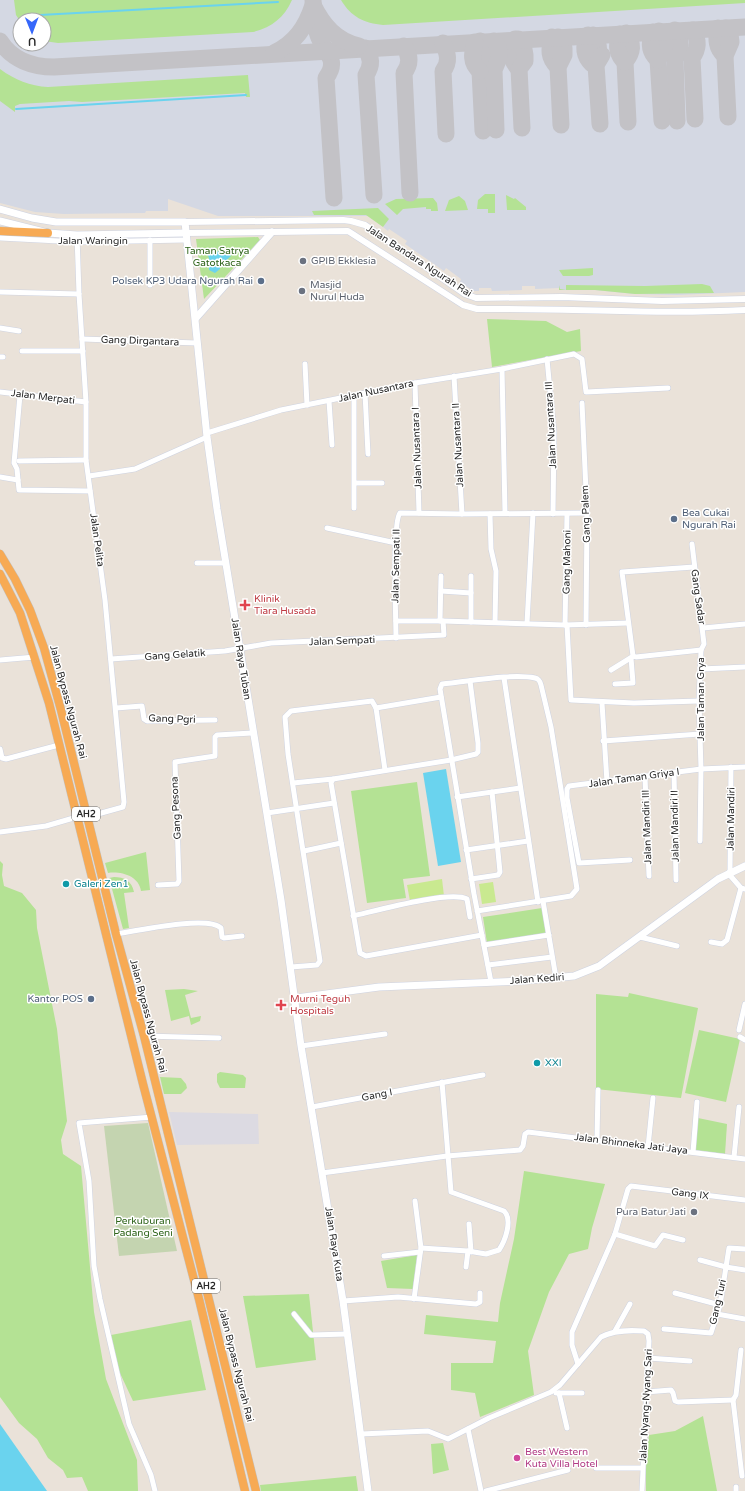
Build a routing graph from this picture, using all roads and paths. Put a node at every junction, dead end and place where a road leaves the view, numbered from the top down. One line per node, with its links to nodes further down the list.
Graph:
1 (0, 208): 3 (main road, Jalan Bandara Ngurah Rai)
2 (0, 221): 6 (main road, Jalan Bandara Ngurah Rai)
3 (185, 222): 8 (main road, Jalan Raya Tuban); 12 (street, Jalan Bandara Ngurah Rai)
4 (0, 231): 7 (highway)
5 (272, 232): 8 (street, Jalan Bandara Ngurah Rai); 13 (street, Jalan Bandara Ngurah Rai); 23 (main road)
6 (48, 233): 7 (highway); 10 (main road, Jalan Bandara Ngurah Rai)
7 (25, 236): 9 (street, Jalan Waringin); 10 (street, Jalan Waringin)
8 (185, 237): 10 (main road, Jalan Bandara Ngurah Rai); 11 (street, Jalan Waringin); 23 (main road, Jalan Raya Tuban)
9 (0, 238)
10 (78, 238): 11 (street, Jalan Waringin); 16 (street, Jalan Pelita)
11 (150, 240): 14 (street)
12 (394, 245): 13 (street); 17 (street, Jalan Bandara Ngurah Rai)
13 (387, 255): 20 (street, Jalan Bandara Ngurah Rai)
14 (150, 285)
15 (0, 292): 16 (street)
16 (79, 294): 26 (street, Jalan Pelita)
17 (528, 297): 18 (street, Jalan Bandara Ngurah Rai); 20 (street)
18 (592, 298): 19 (street, Jalan Bandara Ngurah Rai); 21 (street)
19 (745, 299)
20 (529, 308): 21 (street, Jalan Bandara Ngurah Rai)
21 (592, 309): 22 (street, Jalan Bandara Ngurah Rai)
22 (745, 310)
23 (196, 318): 27 (main road, Jalan Raya Tuban)
24 (0, 328): 25 (street)
25 (19, 331)
26 (82, 339): 27 (street, Gang Dirgantara); 29 (street, Jalan Pelita)
27 (197, 343): 44 (main road, Jalan Raya Tuban)
28 (22, 351): 29 (street)
29 (83, 351): 41 (street, Jalan Pelita)
30 (547, 359): 32 (street, Jalan Nusantara); 35 (street, Jalan Nusantara); 62 (street, Jalan Nusantara III)
31 (305, 364): 43 (street)
32 (502, 369): 33 (street, Jalan Nusantara); 57 (street)
33 (454, 376): 34 (street, Jalan Nusantara); 60 (street, Jalan Nusantara II)
34 (415, 383): 37 (street, Jalan Nusantara); 56 (street, Jalan Nusantara I)
35 (668, 388)
36 (0, 392): 38 (street, Jalan Merpati)
37 (365, 393): 39 (street, Jalan Nusantara); 46 (street)
38 (20, 395): 41 (street, Jalan Merpati); 51 (street)
39 (354, 395): 40 (street, Jalan Nusantara); 52 (street)
40 (329, 401): 43 (street, Jalan Nusantara); 45 (street)
41 (86, 402): 47 (street, Jalan Pelita)
42 (582, 403): 59 (street, Gang Palem)
43 (306, 405): 44 (street, Jalan Nusantara)
44 (207, 435): 49 (street, Jalan Nusantara); 69 (main road, Jalan Raya Tuban)
45 (332, 445)
46 (368, 454)
47 (86, 460): 48 (street); 49 (street, Jalan Pelita)
48 (19, 461)
49 (88, 476): 54 (street, Jalan Pelita)
50 (0, 477): 51 (street)
51 (18, 480): 54 (street)
52 (356, 483): 53 (street); 55 (street)
53 (382, 483)
54 (90, 491): 91 (street, Jalan Pelita)
55 (354, 508)
56 (419, 512): 60 (street); 65 (street, Jalan Sempati II)
57 (505, 513): 58 (street); 61 (street)
58 (533, 513): 62 (street); 81 (street)
59 (587, 513): 63 (street); 84 (street, Gang Palem)
60 (462, 514): 61 (street)
61 (490, 514): 79 (street)
62 (553, 514): 63 (street)
63 (567, 514): 83 (street, Gang Mahoni)
64 (327, 528): 65 (street)
65 (396, 543): 76 (street, Jalan Sempati II)
66 (692, 544): 70 (street, Gang Sadar)
67 (0, 554): 128 (highway, Jalan Bypass Ngurah Rai / AH2)
68 (197, 563): 69 (street)
69 (226, 563): 87 (main road, Jalan Raya Tuban)
70 (694, 567): 80 (street); 85 (street, Gang Sadar)
71 (0, 574): 89 (highway, Jalan Bypass Ngurah Rai / AH2)
72 (441, 576): 74 (street)
73 (471, 576): 75 (street)
74 (441, 591): 75 (street); 77 (street)
75 (471, 593): 78 (street)
76 (396, 621): 77 (street); 86 (street, Jalan Sempati II)
77 (442, 621): 78 (street); 86 (street, Jalan Sempati)
78 (471, 622): 79 (street)
79 (495, 622): 81 (street)
80 (628, 623): 84 (street); 90 (street)
81 (527, 624): 83 (street)
82 (745, 624): 85 (street)
83 (566, 625): 84 (street); 101 (street, Gang Mahoni)
84 (586, 625)
85 (703, 628): 88 (street, Gang Sadar)
86 (396, 638): 87 (street, Jalan Sempati)
87 (239, 649): 91 (street, Gang Gelatik); 105 (main road, Jalan Raya Tuban)
88 (701, 650): 90 (street, Jalan Taman Grya); 94 (street, Jalan Taman Grya)
89 (35, 657): 92 (street); 108 (highway, Jalan Bypass Ngurah Rai / AH2)
90 (632, 657): 95 (street); 98 (street)
91 (111, 659): 102 (street, Jalan Pelita)
92 (0, 660)
93 (745, 667): 94 (street)
94 (701, 669): 100 (street, Jalan Taman Grya)
95 (611, 670)
96 (504, 678): 97 (street); 120 (street); 123 (street)
97 (470, 681): 99 (street); 110 (street)
98 (615, 684)
99 (441, 697): 103 (street); 110 (street)
100 (699, 701): 101 (street); 106 (street, Jalan Taman Grya)
101 (602, 703): 107 (street)
102 (116, 708): 104 (street, Gang Pgri); 128 (street, Jalan Pelita)
103 (376, 708): 114 (street); 119 (street)
104 (215, 720)
105 (252, 733): 126 (main road, Jalan Raya Tuban); 142 (street, Gang Pesona)
106 (700, 734): 107 (street); 113 (street, Jalan Taman Grya)
107 (603, 741): 118 (street)
108 (60, 745): 109 (street); 127 (highway, Jalan Bypass Ngurah Rai / AH2)
109 (0, 749)
110 (452, 760): 114 (street); 122 (street)
111 (731, 767): 112 (street, Jalan Taman Griya I); 113 (street, Jalan Taman Griya I); 138 (street, Jalan Mandiri)
112 (745, 767)
113 (701, 769): 115 (street, Jalan Taman Griya I); 130 (street, Jalan Taman Grya)
114 (385, 770): 117 (street)
115 (674, 772): 116 (street, Jalan Taman Griya I); 141 (street, Jalan Mandiri II)
116 (645, 777): 118 (street, Jalan Taman Griya I); 139 (street, Jalan Mandiri III)
117 (333, 779): 119 (street); 124 (street)
118 (607, 782): 123 (street, Jalan Taman Griya I)
119 (293, 783): 125 (street)
120 (520, 788): 121 (street); 131 (street)
121 (492, 792): 122 (street); 133 (street)
122 (457, 797): 134 (street)
123 (565, 798): 136 (street); 144 (street)
124 (334, 803): 125 (street); 132 (street)
125 (297, 808): 126 (street); 135 (street)
126 (267, 813): 158 (main road, Jalan Raya Tuban)
127 (77, 817): 129 (street); 171 (highway, Jalan Bypass Ngurah Rai / AH2)
128 (87, 817): 148 (highway, Jalan Bypass Ngurah Rai / AH2)
129 (0, 832)
130 (700, 841)
131 (528, 842): 133 (street); 144 (street)
132 (341, 843): 135 (street); 146 (street)
133 (498, 846): 134 (street); 140 (street)
134 (466, 850): 140 (street)
135 (304, 851): 158 (street)
136 (630, 860)
137 (745, 866): 138 (main road, Jalan Kediri)
138 (729, 872): 143 (street); 152 (main road, Jalan Kediri)
139 (649, 876)
140 (471, 879): 145 (street)
141 (676, 880)
142 (158, 884)
143 (743, 889): 153 (street)
144 (540, 901): 145 (street); 150 (street)
145 (477, 911): 149 (street)
146 (353, 916): 147 (street); 149 (street)
147 (470, 916)
148 (116, 934): 151 (street); 165 (highway, Jalan Bypass Ngurah Rai / AH2)
149 (482, 935): 154 (street)
150 (549, 935): 154 (street); 156 (street)
151 (242, 936)
152 (640, 937): 155 (street); 159 (main road, Jalan Kediri)
153 (711, 942)
154 (484, 945): 157 (street)
155 (677, 946)
156 (552, 958): 157 (street); 159 (street)
157 (488, 965): 160 (street)
158 (291, 967): 161 (main road, Jalan Raya Tuban)
159 (556, 978): 160 (main road, Jalan Kediri)
160 (491, 982): 161 (main road, Jalan Kediri)
161 (296, 998): 167 (main road, Jalan Raya Kuta)
162 (745, 1004): 163 (street)
163 (739, 1030)
164 (385, 1034): 167 (street)
165 (144, 1036): 166 (street); 169 (highway, Jalan Bypass Ngurah Rai / AH2)
166 (219, 1038)
167 (301, 1046): 176 (main road, Jalan Raya Kuta)
168 (483, 1075): 170 (street, Gang I)
169 (155, 1081): 171 (highway); 229 (highway, Jalan Bypass Ngurah Rai / AH2)
170 (442, 1082): 176 (street, Gang I); 181 (street)
171 (143, 1084): 177 (highway, Jalan Bypass Ngurah Rai / AH2)
172 (598, 1090): 178 (street)
173 (653, 1098): 179 (street)
174 (697, 1102): 180 (street)
175 (739, 1107): 182 (street)
176 (312, 1108): 184 (main road, Jalan Raya Kuta)
177 (152, 1117): 227 (street); 228 (highway, Jalan Bypass Ngurah Rai / AH2)
178 (596, 1140): 179 (street, Jalan Bhinneka Jati Jaya); 181 (street, Jalan Bhinneka Jati Jaya)
179 (648, 1147): 180 (street, Jalan Bhinneka Jati Jaya)
180 (692, 1152): 182 (street, Jalan Bhinneka Jati Jaya)
181 (447, 1156): 184 (street); 193 (street)
182 (734, 1157): 183 (street, Jalan Bhinneka Jati Jaya)
183 (745, 1159)
184 (322, 1172): 202 (main road, Jalan Raya Kuta)
185 (745, 1195): 186 (street)
186 (745, 1200): 189 (street, Gang IX)
187 (415, 1201): 192 (street)
188 (469, 1224): 193 (street)
189 (615, 1234): 190 (street); 214 (street)
190 (683, 1240)
191 (745, 1249): 197 (street)
192 (421, 1250): 193 (street); 194 (street); 201 (street)
193 (470, 1251): 196 (street)
194 (384, 1256)
195 (700, 1260): 197 (street)
196 (466, 1267)
197 (726, 1267): 198 (street, Gang Turi); 204 (street, Gang Turi)
198 (745, 1270)
199 (480, 1293): 201 (street)
200 (675, 1293): 204 (street)
201 (414, 1299): 202 (street)
202 (343, 1301): 210 (main road, Jalan Raya Kuta)
203 (630, 1304): 209 (street)
204 (720, 1305): 206 (street, Gang Turi)
205 (294, 1314): 210 (street)
206 (717, 1314): 207 (street); 208 (street, Gang Turi)
207 (745, 1319)
208 (664, 1329)
209 (615, 1331): 212 (street, Jalan Nyang-Nyang Sari); 214 (street)
210 (347, 1334): 222 (main road, Jalan Raya Kuta)
211 (741, 1350): 219 (street)
212 (648, 1358): 213 (street); 216 (street, Jalan Nyang-Nyang Sari)
213 (690, 1361)
214 (578, 1364): 215 (street)
215 (551, 1392): 217 (street); 221 (street)
216 (646, 1392): 219 (street); 224 (street, Jalan Nyang-Nyang Sari)
217 (559, 1393): 218 (street); 220 (street)
218 (582, 1393)
219 (733, 1400): 226 (street)
220 (566, 1428)
221 (468, 1430): 222 (street); 231 (street)
222 (361, 1434): 230 (main road, Jalan Raya Kuta)
223 (596, 1468): 224 (street)
224 (642, 1468): 233 (street, Jalan Nyang-Nyang Sari)
225 (568, 1470): 232 (street)
226 (742, 1476)
227 (155, 1491)
228 (244, 1491)
229 (256, 1491)
230 (368, 1491)
231 (480, 1491)
232 (486, 1491)
233 (642, 1491)

